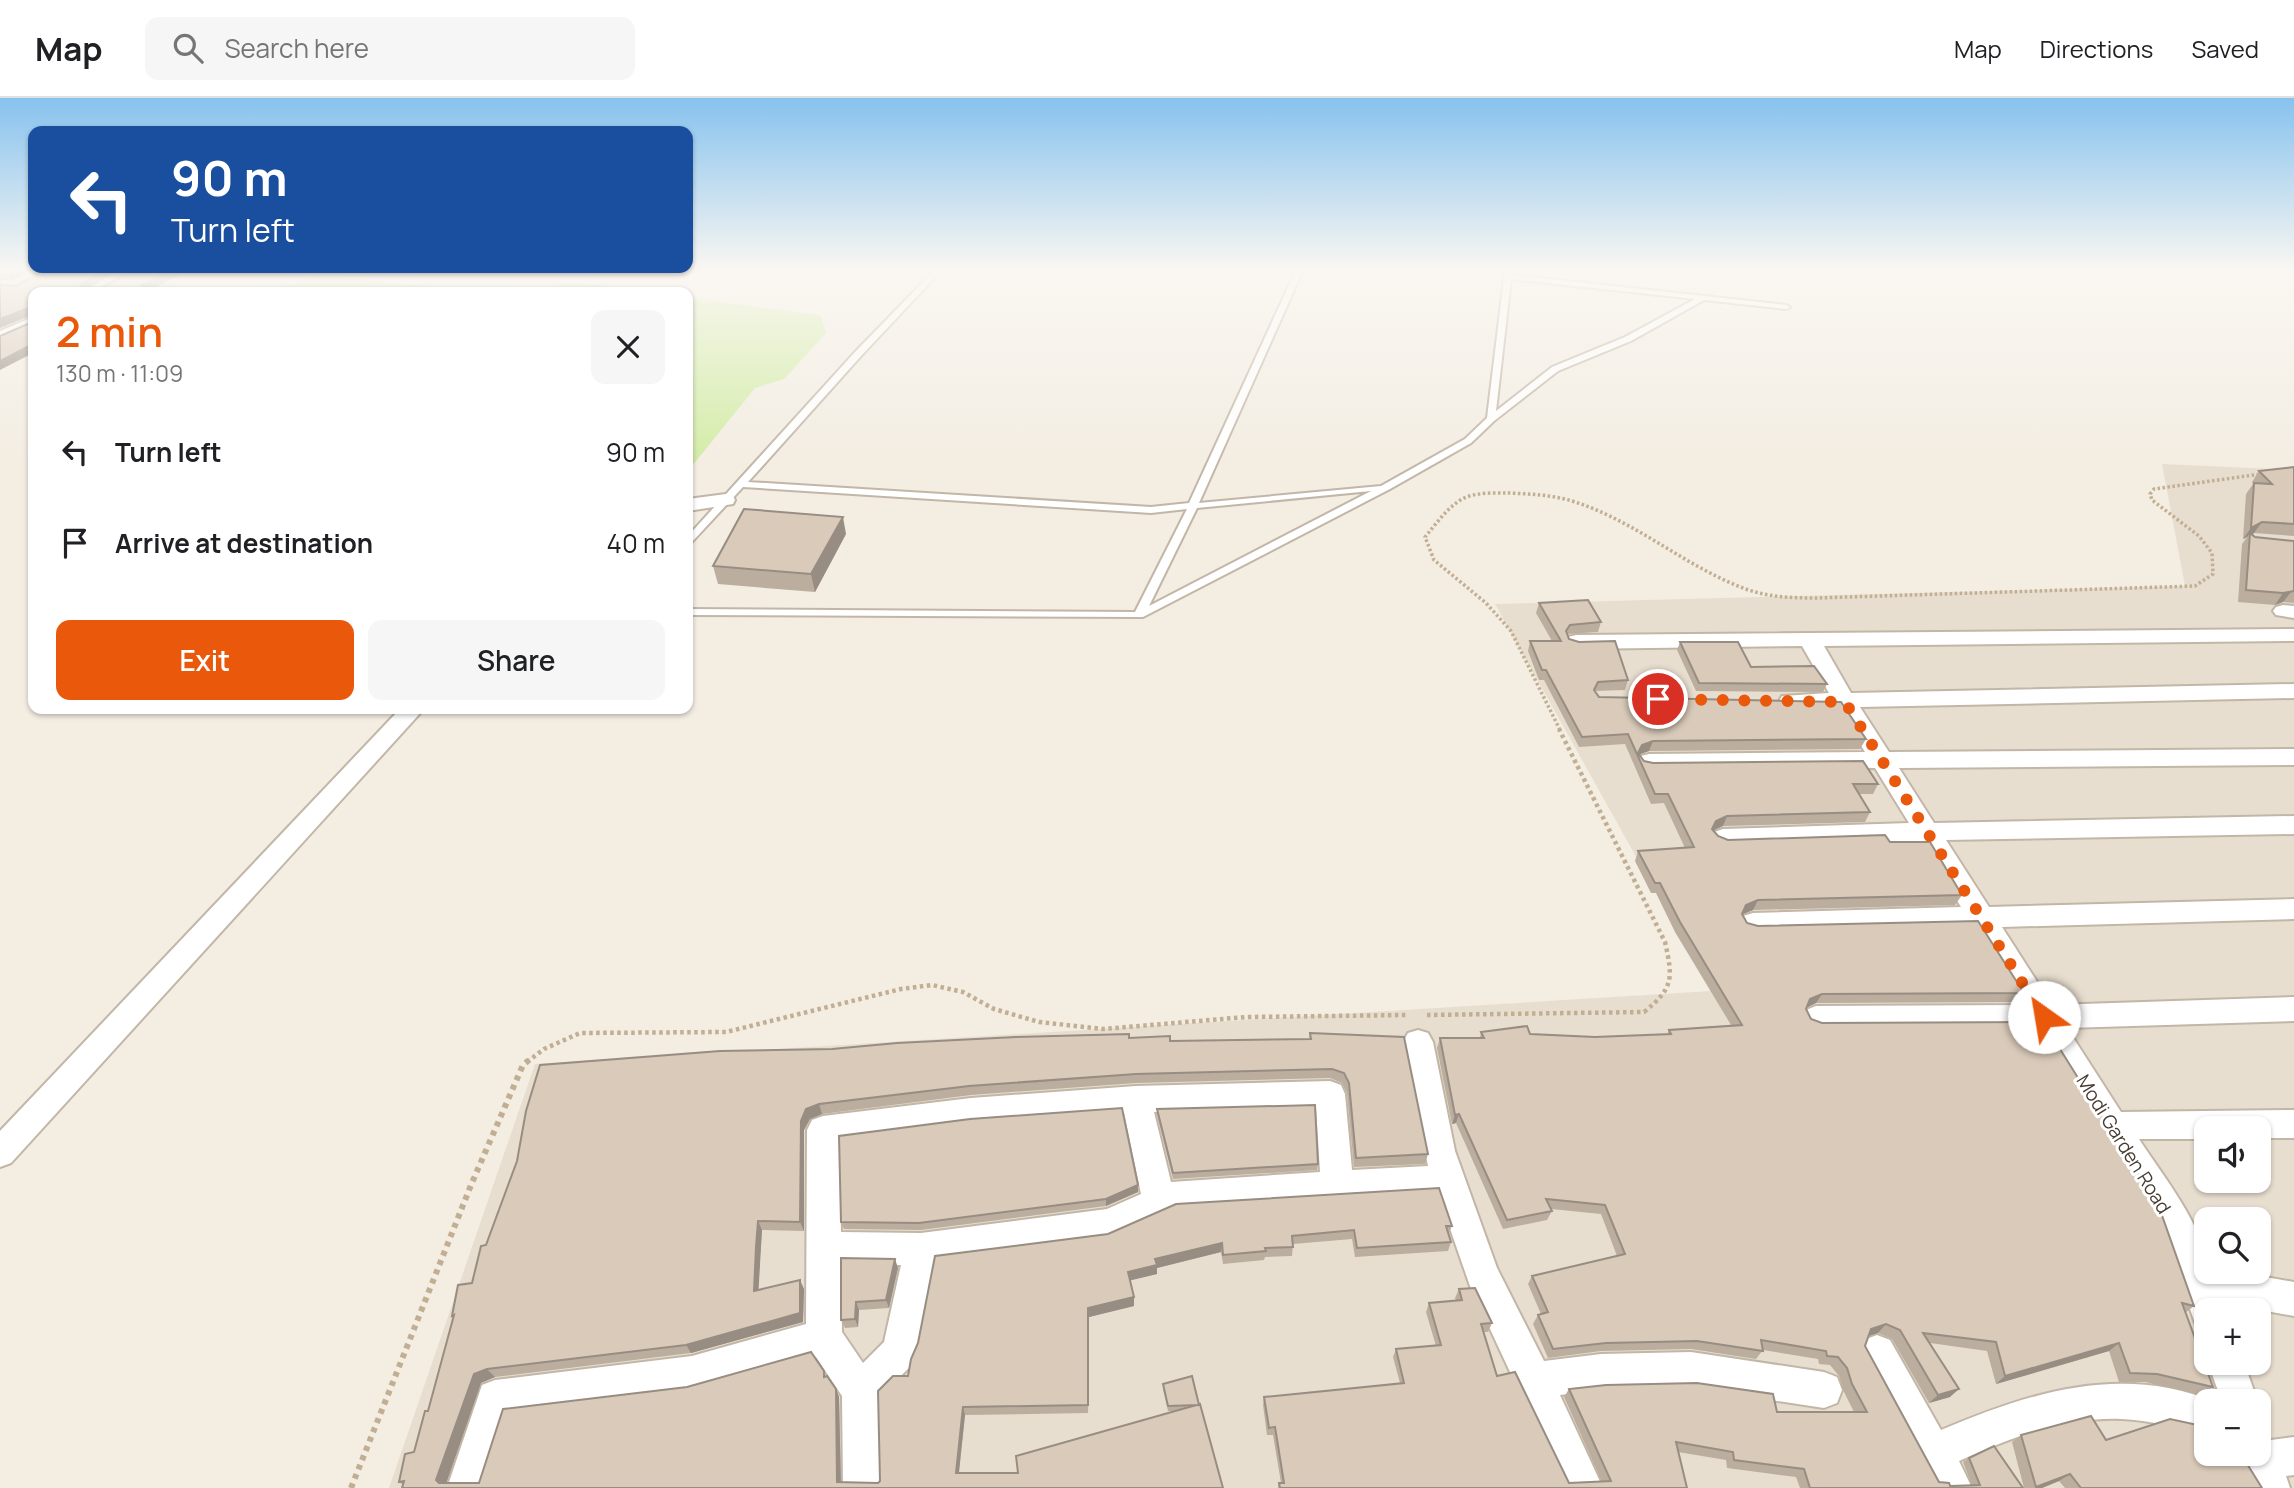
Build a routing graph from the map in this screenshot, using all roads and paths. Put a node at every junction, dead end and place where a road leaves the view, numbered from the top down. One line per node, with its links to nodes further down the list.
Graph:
1 (876, 335): 7 (lane)
2 (1271, 335): 11 (lane)
3 (1501, 335): 5 (lane)
4 (1636, 335): 5 (lane)
5 (1491, 419): 8 (lane)
6 (2268, 473): 53 (path)
7 (741, 484): 9 (lane); 11 (lane)
8 (1387, 487): 11 (lane); 14 (lane)
9 (726, 500): 10 (street); 12 (lane)
10 (693, 504)
11 (1193, 506): 14 (lane)
12 (693, 536)
13 (693, 612): 14 (lane)
14 (1139, 615)
15 (2294, 635): 16 (street)
16 (1809, 639): 17 (street); 20 (street, Modi Garden Road)
17 (1576, 642)
18 (2294, 691): 20 (street)
19 (1765, 701): 20 (street)
20 (1845, 702): 23 (street, Modi Garden Road)
21 (408, 714): 38 (street)
22 (2294, 757): 23 (street)
23 (1881, 759): 24 (street); 26 (street, Modi Garden Road)
24 (1649, 762)
25 (2294, 825): 26 (street)
26 (1929, 834): 27 (street); 29 (street, Modi Garden Road)
27 (1723, 838)
28 (2294, 909): 29 (street)
29 (1980, 917): 30 (street); 32 (street, Modi Garden Road)
30 (1753, 923)
31 (2294, 1009): 32 (street)
32 (2044, 1017): 33 (street); 37 (street, Modi Garden Road)
33 (1815, 1018)
34 (1418, 1042): 39 (street)
35 (1136, 1099): 40 (street); 41 (street); 42 (street)
36 (2294, 1124): 37 (street)
37 (2112, 1125): 44 (street, Modi Garden Road)
38 (0, 1153)
39 (1449, 1179): 40 (street); 48 (street)
40 (1337, 1187): 41 (street)
41 (1159, 1202): 43 (street)
42 (824, 1248): 43 (street); 46 (street)
43 (921, 1249): 50 (street)
44 (2202, 1296): 45 (street)
45 (2294, 1299)
46 (824, 1337): 50 (street); 54 (street)
47 (1877, 1353): 52 (street)
48 (1535, 1380): 49 (street); 56 (street)
49 (1824, 1390)
50 (860, 1391): 55 (street)
51 (2194, 1414): 52 (street)
52 (1933, 1453): 57 (street)
53 (351, 1488)
54 (466, 1488)
55 (862, 1488)
56 (1584, 1488)
57 (1953, 1488)

